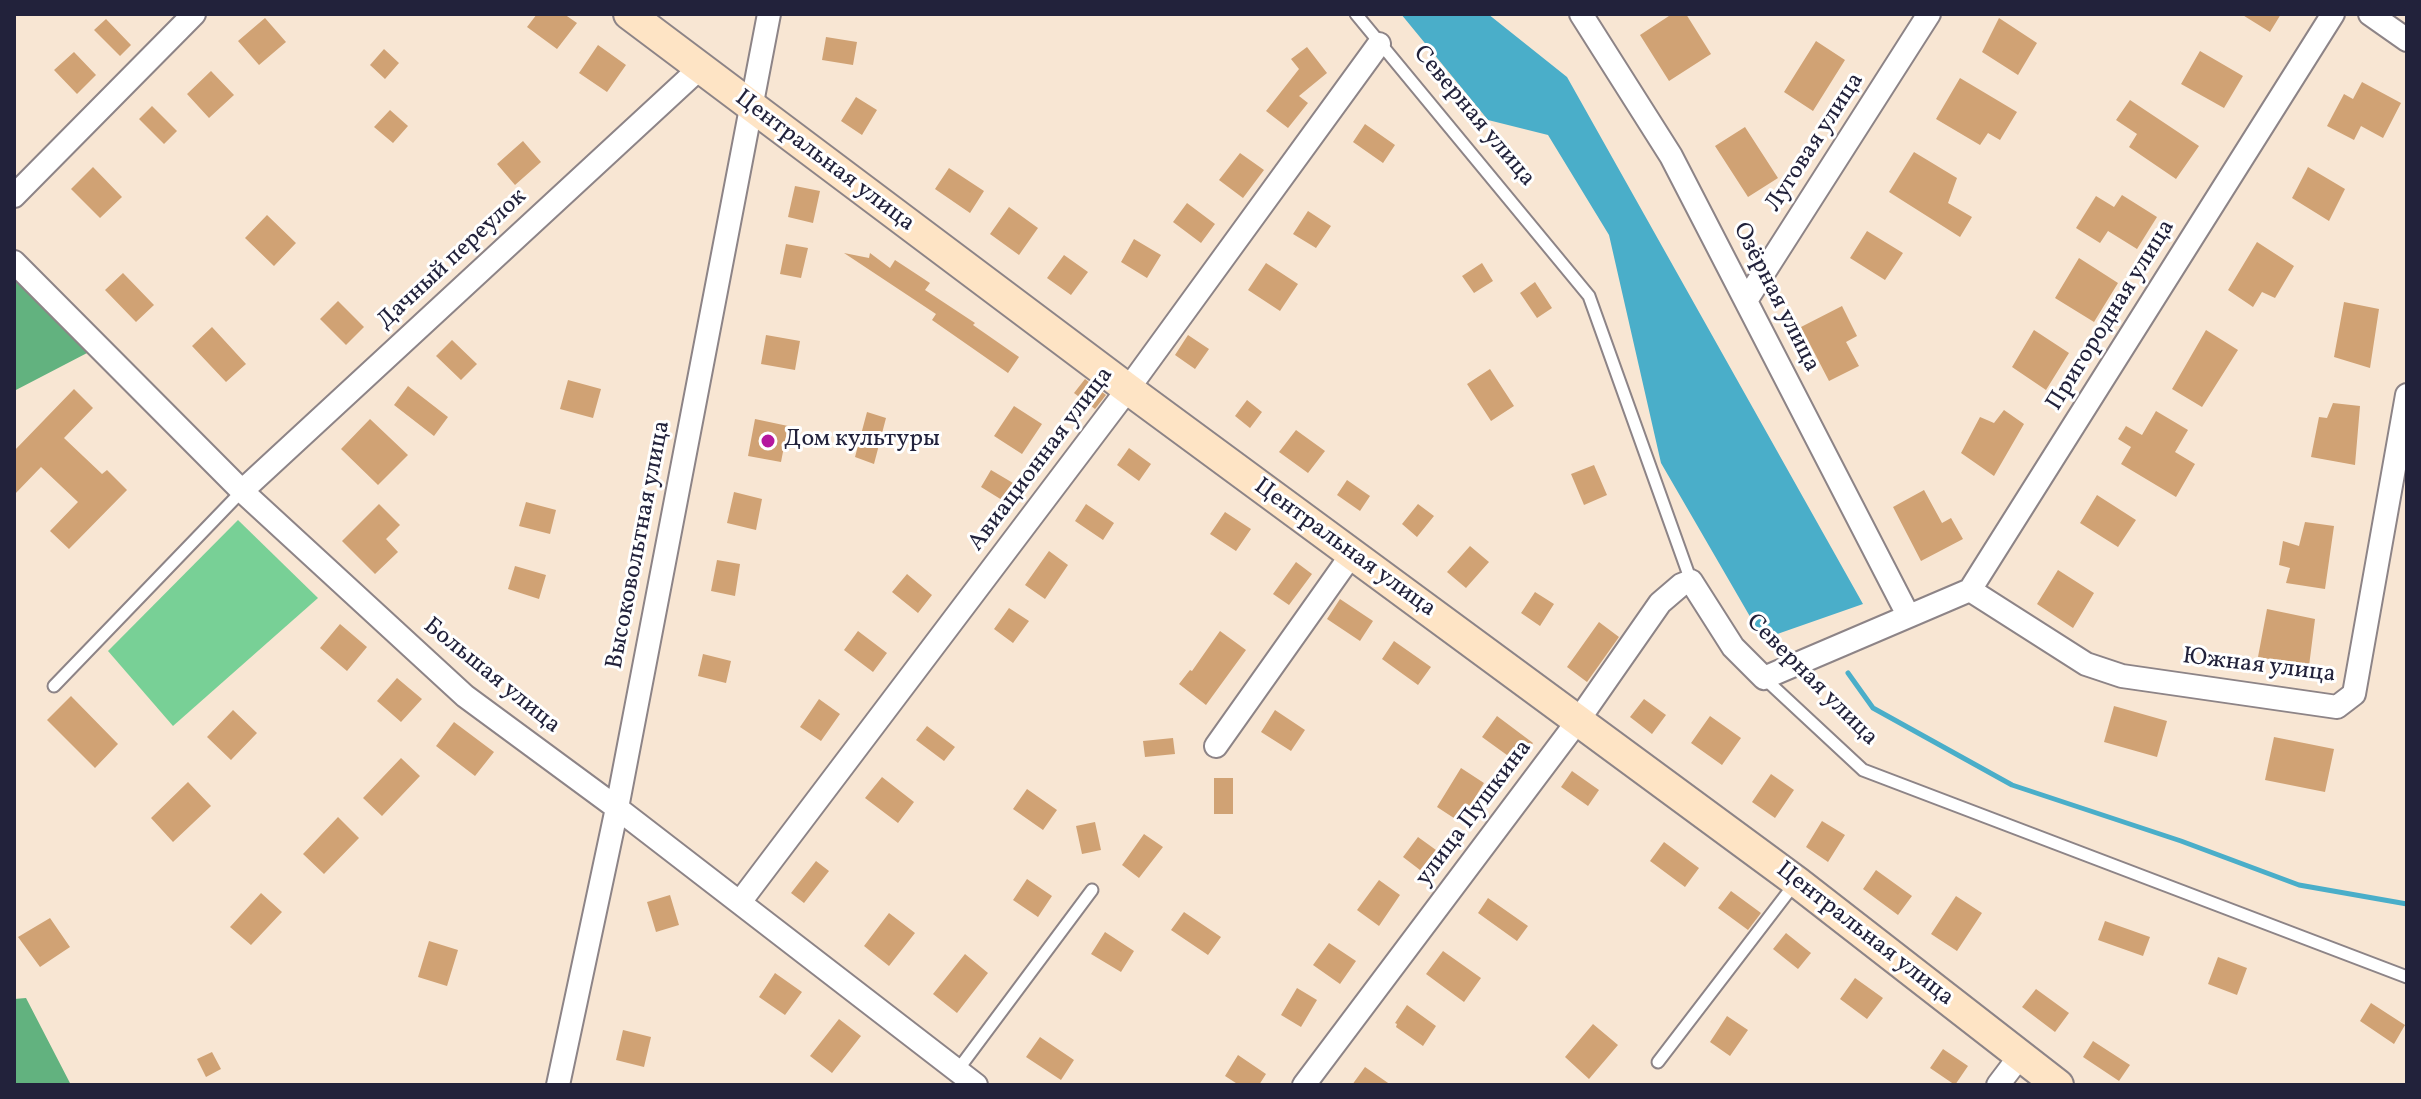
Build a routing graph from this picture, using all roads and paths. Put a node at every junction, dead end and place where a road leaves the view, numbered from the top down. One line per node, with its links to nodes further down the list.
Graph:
1 (194, 14): 13 (street)
2 (629, 14): 11 (street, Центральная улица)
3 (769, 14): 12 (street, Высоковольтная улица)
4 (1356, 14): 10 (lane, Северная улица)
5 (1581, 14): 15 (street, Озёрная улица)
6 (1929, 14): 15 (street, Луговая улица)
7 (2333, 14): 21 (street, Пригородная улица)
8 (2370, 14): 9 (street)
9 (2407, 40)
10 (1379, 44): 16 (street, Авиационная улица); 20 (lane, Северная улица)
11 (700, 68): 12 (street, Центральная улица); 18 (street, Дачный переулок)
12 (750, 106): 16 (street, Центральная улица); 27 (street, Высоковольтная улица)
13 (14, 196)
14 (14, 262): 18 (street, Большая улица)
15 (1747, 299): 22 (street, Озёрная улица)
16 (1128, 389): 19 (street, Центральная улица); 30 (street, Авиационная улица)
17 (2407, 395): 21 (street, Южная улица)
18 (242, 491): 24 (lane); 27 (street, Большая улица)
19 (1352, 554): 25 (street, Центральная улица); 26 (street)
20 (1691, 581): 23 (street, Северная улица); 25 (street, улица Пушкина)
21 (1970, 590): 22 (street)
22 (1908, 615): 23 (street)
23 (1764, 678): 31 (lane, Северная улица)
24 (54, 686)
25 (1577, 722): 28 (street, Центральная улица); 37 (street, улица Пушкина)
26 (1216, 746)
27 (617, 808): 30 (street, Большая улица); 35 (street, Высоковольтная улица)
28 (1797, 882): 32 (street, Центральная улица); 33 (lane)
29 (1092, 890): 34 (lane)
30 (740, 902): 34 (street, Большая улица)
31 (2407, 977)
32 (2020, 1056): 38 (street); 39 (street, Центральная улица)
33 (1658, 1062)
34 (957, 1071): 36 (street, Большая улица)
35 (558, 1085)
36 (976, 1085)
37 (1304, 1085)
38 (1998, 1085)
39 (2058, 1085)

